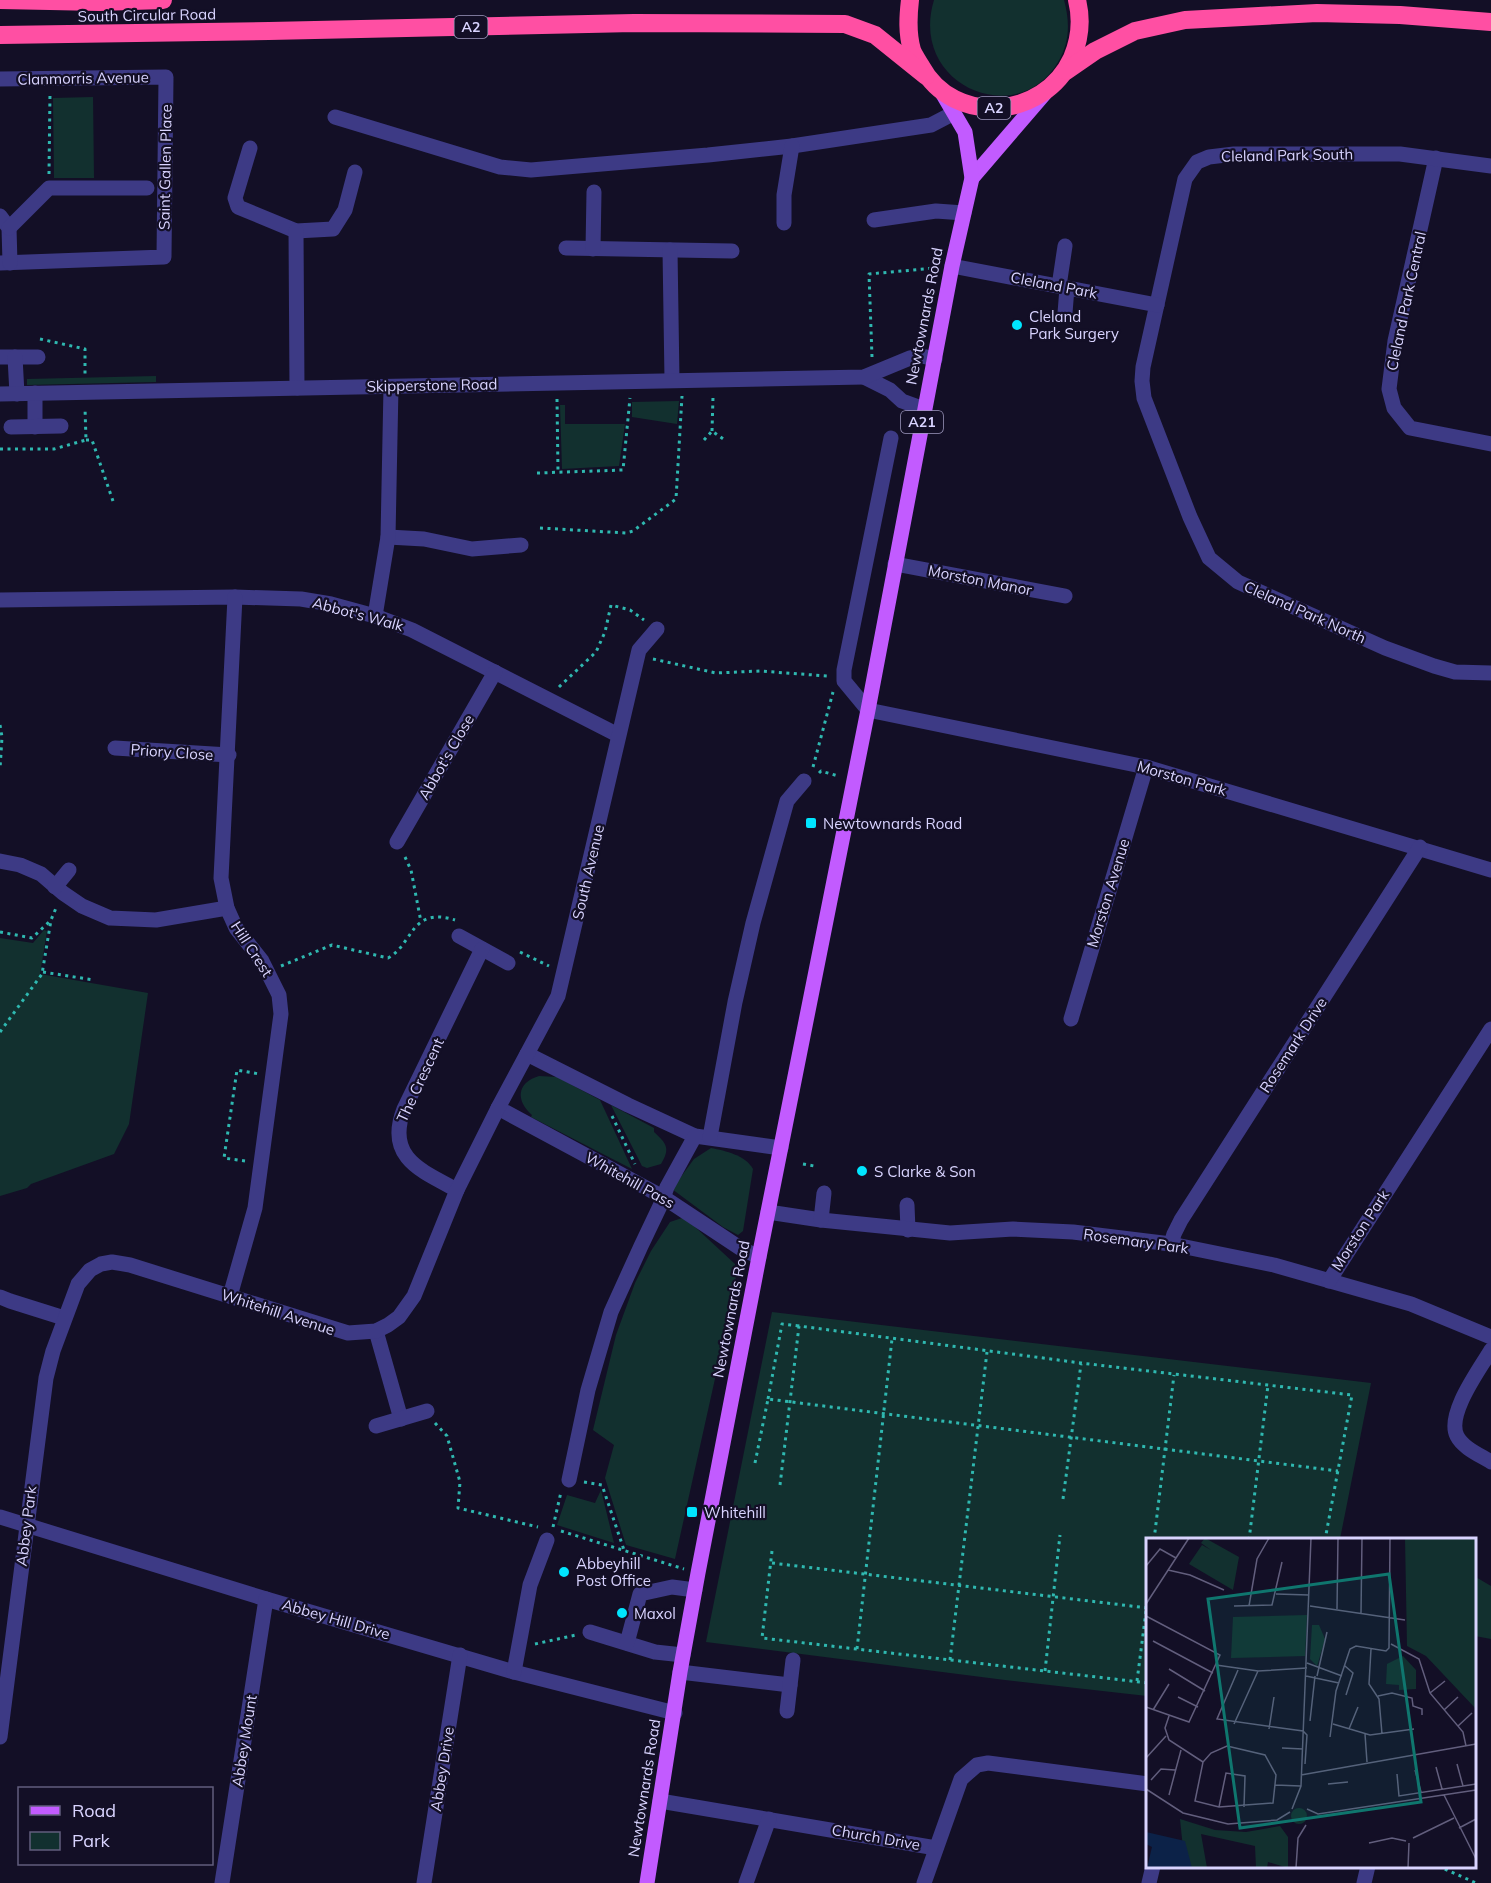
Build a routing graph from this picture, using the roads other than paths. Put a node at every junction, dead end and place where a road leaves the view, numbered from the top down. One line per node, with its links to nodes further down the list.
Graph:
1 (0, 0): 2 (highway, South Circular Road)
2 (162, 0)
3 (910, 0): 10 (highway, A2)
4 (1077, 0): 9 (highway, A2)
5 (1491, 22): 9 (highway, A2)
6 (0, 26): 7 (highway)
7 (46, 34): 8 (highway, South Circular Road / A2); 10 (highway, South Circular Road / A2)
8 (0, 35)
9 (1066, 70): 13 (highway, A2)
10 (926, 76): 14 (highway, A2)
11 (166, 77): 12 (street, Clanmorris Avenue); 35 (street, Saint Gallen Place)
12 (0, 79)
13 (1049, 89): 14 (highway, A2); 22 (main road, Newtownards Road / A21)
14 (941, 91): 15 (main road, Newtownards Road / A21)
15 (954, 113): 17 (street); 22 (main road, Newtownards Road / A21)
16 (335, 117): 17 (street)
17 (792, 146): 28 (street)
18 (250, 148): 29 (street)
19 (1436, 158): 20 (street, Cleland Park South); 38 (street, Cleland Park South); 55 (street, Cleland Park Central)
20 (1491, 166)
21 (355, 172): 29 (street)
22 (972, 178): 25 (main road, Newtownards Road / A21)
23 (147, 188): 27 (street)
24 (594, 192): 32 (street)
25 (964, 213): 26 (street); 36 (main road, Newtownards Road / A21)
26 (874, 220)
27 (4, 222): 35 (street)
28 (784, 223)
29 (296, 231): 46 (street)
30 (1065, 246): 37 (street)
31 (566, 248): 32 (street)
32 (593, 249): 33 (street)
33 (670, 250): 34 (street); 44 (street)
34 (732, 251)
35 (5, 263)
36 (951, 268): 37 (street, Cleland Park); 42 (main road, Newtownards Road / A21)
37 (1063, 287): 38 (street, Cleland Park); 39 (street)
38 (1157, 305): 65 (street, Cleland Park North)
39 (1065, 313)
40 (8, 357): 41 (street); 49 (street)
41 (38, 357)
42 (934, 359): 43 (street, Skipperstone Road); 50 (main road, Newtownards Road / A21)
43 (869, 376): 44 (street, Skipperstone Road); 50 (street, Skipperstone Road)
44 (677, 380): 45 (street, Skipperstone Road)
45 (391, 387): 46 (street, Skipperstone Road); 56 (street)
46 (297, 388): 47 (street, Skipperstone Road)
47 (35, 393): 49 (street, Skipperstone Road); 52 (street)
48 (0, 394): 49 (street, Skipperstone Road)
49 (17, 394)
50 (924, 409): 58 (main road, Newtownards Road / A21)
51 (11, 426): 52 (street)
52 (35, 426): 53 (street)
53 (61, 426)
54 (891, 438): 66 (street)
55 (1491, 444)
56 (388, 537): 57 (street); 62 (street)
57 (521, 545)
58 (895, 564): 59 (street, Morston Manor); 66 (main road, Newtownards Road / A21)
59 (1065, 596)
60 (235, 597): 61 (street, Abbot's Walk); 62 (street, Abbot's Walk); 69 (street, Hill Crest)
61 (0, 600)
62 (375, 616): 64 (street, Abbot's Walk)
63 (657, 629): 67 (street, South Avenue)
64 (495, 672): 67 (street, Abbot's Walk); 72 (street, Abbot's Close)
65 (1491, 673)
66 (868, 710): 70 (street, Morston Park); 87 (main road, Newtownards Road / A21)
67 (618, 735): 84 (street, South Avenue)
68 (115, 748): 69 (street, Priory Close)
69 (229, 755): 78 (street, Hill Crest)
70 (1146, 767): 73 (street, Morston Park); 82 (street, Morston Avenue)
71 (804, 781): 86 (street)
72 (397, 842)
73 (1420, 848): 76 (street, Morston Park); 95 (street, Rosemark Drive)
74 (0, 861): 77 (street)
75 (69, 870): 77 (street)
76 (1491, 870)
77 (59, 890): 78 (street)
78 (227, 908): 98 (street, Hill Crest)
79 (458, 929): 80 (street)
80 (482, 949): 81 (street); 88 (street, The Crescent)
81 (509, 955)
82 (1071, 1019)
83 (1491, 1029): 97 (street, Morston Park)
84 (527, 1054): 85 (street, South Avenue); 86 (street)
85 (498, 1108): 88 (street); 90 (street, Whitehill Pass)
86 (702, 1137): 87 (street); 90 (street)
87 (781, 1148): 92 (main road, Newtownards Road / A21)
88 (457, 1190): 101 (street)
89 (824, 1193): 93 (street)
90 (663, 1197): 96 (street, Whitehill Pass); 108 (street)
91 (908, 1205): 94 (street)
92 (768, 1212): 93 (street, Rosemary Park); 96 (main road, Newtownards Road / A21)
93 (821, 1220): 94 (street, Rosemary Park)
94 (908, 1230): 95 (street, Rosemary Park)
95 (1171, 1244): 97 (street, Rosemary Park)
96 (759, 1257): 112 (main road, Newtownards Road / A21)
97 (1329, 1281): 102 (street, Rosemary Park)
98 (230, 1296): 100 (street, Whitehill Avenue); 101 (street, Whitehill Avenue)
99 (0, 1297): 100 (street)
100 (64, 1318): 110 (street, Abbey Park)
101 (376, 1331): 105 (street)
102 (1491, 1337)
103 (1491, 1350): 107 (street)
104 (428, 1412): 105 (street)
105 (401, 1419): 106 (street)
106 (376, 1426)
107 (1491, 1462)
108 (569, 1480)
109 (0, 1517): 110 (street, Abbey Hill Drive)
110 (26, 1525): 113 (street, Abbey Hill Drive); 124 (street, Abbey Park)
111 (547, 1535): 119 (street)
112 (695, 1590): 115 (street); 117 (main road, Newtownards Road / A21)
113 (266, 1599): 116 (street, Abbey Hill Drive); 130 (street, Abbey Mount)
114 (590, 1632): 115 (street)
115 (627, 1642): 117 (street)
116 (460, 1655): 119 (street, Abbey Hill Drive); 131 (street, Abbey Drive)
117 (683, 1655): 120 (main road, Newtownards Road / A21)
118 (793, 1660): 121 (street)
119 (514, 1671): 123 (street, Abbey Hill Drive)
120 (680, 1671): 121 (street); 123 (main road, Newtownards Road / A21)
121 (790, 1685): 122 (street)
122 (787, 1711)
123 (675, 1713): 126 (main road, Newtownards Road / A21)
124 (0, 1737)
125 (1146, 1784): 128 (street, Church Drive)
126 (660, 1800): 127 (street, Church Drive); 132 (main road, Newtownards Road / A21)
127 (769, 1819): 128 (street, Church Drive); 133 (street)
128 (936, 1848): 134 (street)
129 (1153, 1868): 135 (street)
130 (222, 1883)
131 (424, 1883)
132 (647, 1883)
133 (746, 1883)
134 (924, 1883)
135 (1149, 1883)

